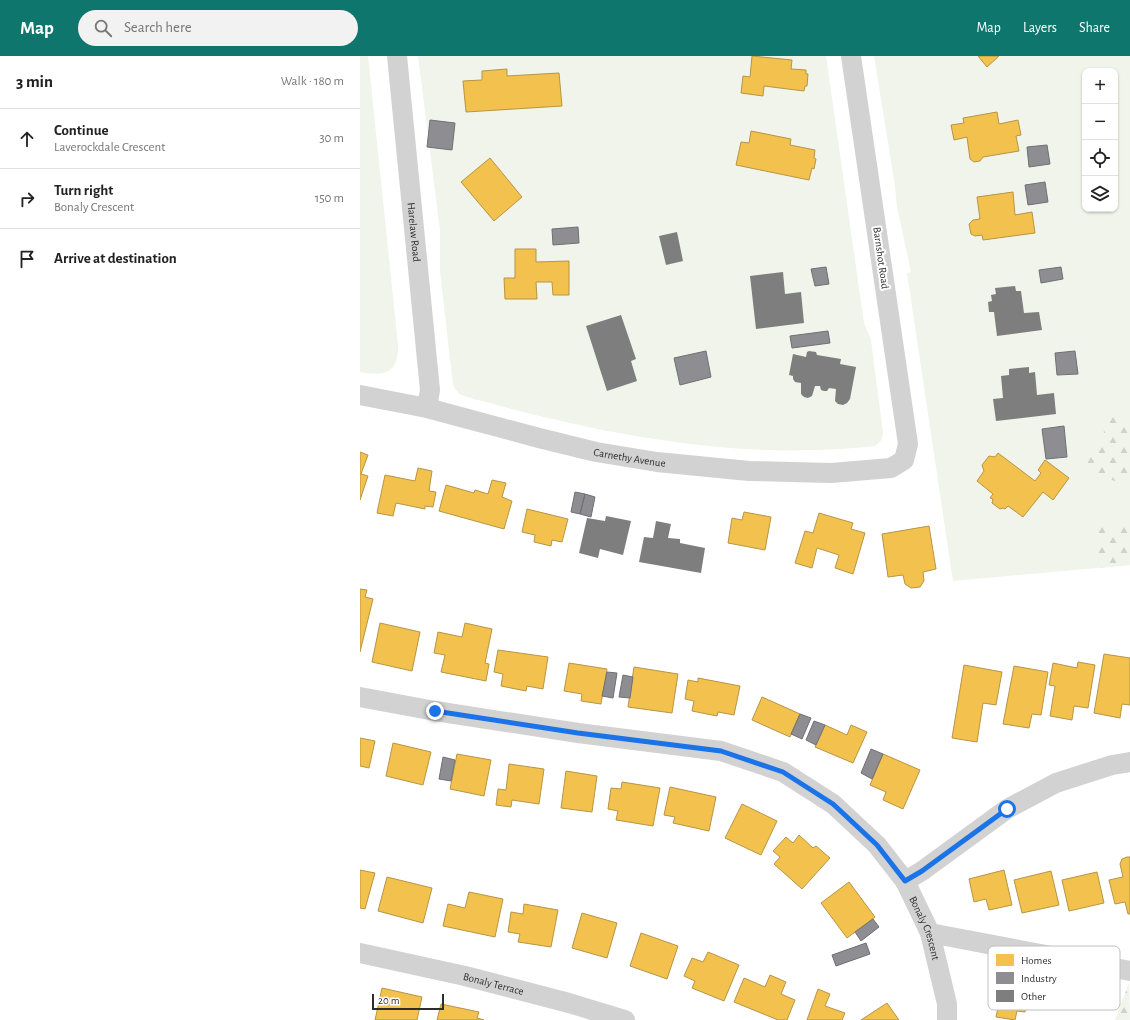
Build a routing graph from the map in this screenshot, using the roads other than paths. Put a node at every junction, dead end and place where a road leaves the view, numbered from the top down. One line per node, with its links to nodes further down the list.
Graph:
1 (397, 56): 4 (street, Harelaw Road)
2 (851, 56): 5 (street, Barnshot Road)
3 (360, 395): 4 (street, Carnethy Avenue)
4 (427, 408): 5 (street, Carnethy Avenue)
5 (904, 460)
6 (360, 697): 8 (street, Bonaly Crescent)
7 (1130, 762): 8 (street)
8 (905, 881): 9 (street, Bonaly Crescent)
9 (930, 933): 10 (street); 15 (street, Bonaly Crescent)
10 (998, 946)
11 (360, 953): 14 (street, Bonaly Terrace)
12 (1120, 969): 13 (street)
13 (1130, 971)
14 (625, 1020)
15 (948, 1020)

